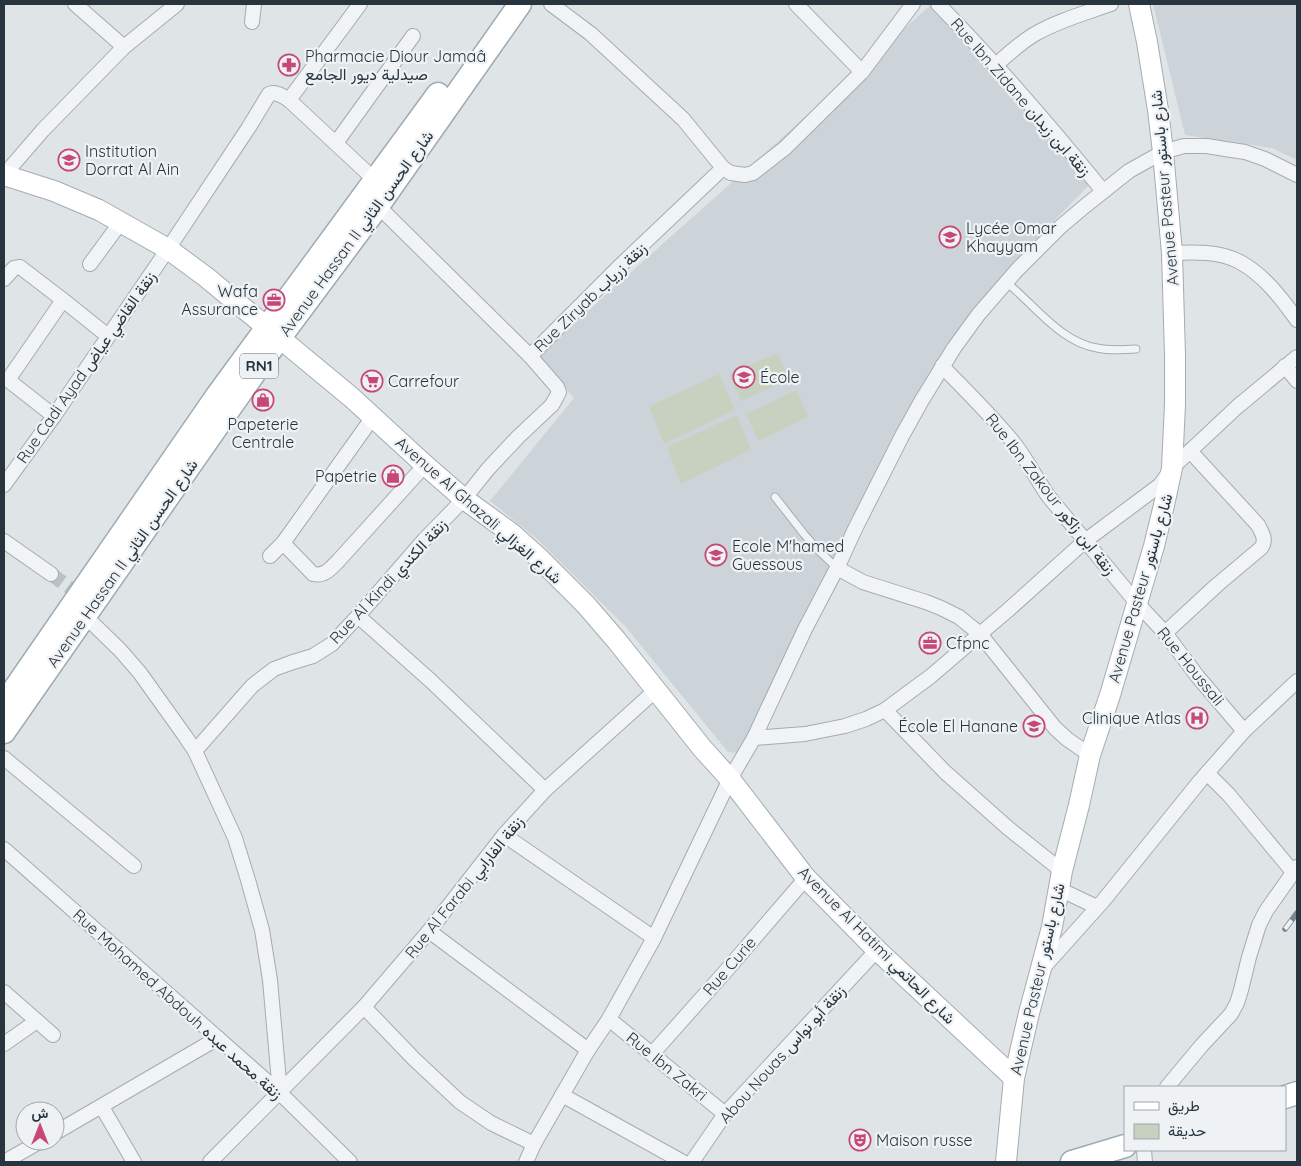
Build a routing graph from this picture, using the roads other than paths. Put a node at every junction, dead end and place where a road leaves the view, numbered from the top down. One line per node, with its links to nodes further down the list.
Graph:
1 (75, 4): 15 (street)
2 (176, 4): 15 (street)
3 (254, 4): 13 (street)
4 (360, 4): 18 (street)
5 (503, 4): 24 (main road, Avenue Hassan II شارع الحسن الثاني / RN1)
6 (520, 4): 26 (main road, Avenue Hassan II شارع الحسن الثاني / RN1)
7 (551, 4): 21 (street)
8 (796, 4): 17 (street)
9 (913, 4): 17 (street)
10 (938, 4): 16 (street, Rue Ibn Zidane زنقة ابن زيدان)
11 (1111, 4): 16 (street)
12 (1139, 4): 20 (street, Avenue Pasteur شارع باستور)
13 (252, 22)
14 (413, 36): 19 (street)
15 (124, 47): 22 (street)
16 (996, 65): 25 (street, Rue Ibn Zidane زنقة ابن زيدان)
17 (862, 72): 21 (street)
18 (288, 100): 19 (street); 28 (street, Rue Cadi Ayad زنقة القاضي عياض)
19 (336, 143): 24 (street)
20 (1163, 152): 23 (street); 25 (street); 29 (street, Avenue Pasteur شارع باستور)
21 (723, 168): 38 (street, Rue Ziryab زنقة زرياب)
22 (4, 175): 27 (street, Avenue Al Ghazali شارع الغزالي)
23 (1297, 175)
24 (375, 180): 35 (main road, Avenue Hassan II شارع الحسن الثاني / RN1)
25 (1103, 190): 32 (street)
26 (378, 206): 35 (main road, Avenue Hassan II شارع الحسن الثاني / RN1); 38 (street)
27 (121, 222): 28 (street, Avenue Al Ghazali شارع الغزالي); 30 (street)
28 (168, 249): 35 (street, Avenue Al Ghazali شارع الغزالي); 36 (street, Rue Cadi Ayad زنقة القاضي عياض)
29 (1172, 253): 34 (street); 48 (street, Avenue Pasteur شارع باستور)
30 (90, 264)
31 (4, 279): 33 (street)
32 (1006, 282): 37 (lane); 40 (street)
33 (63, 300): 36 (street); 42 (street)
34 (1297, 320)
35 (273, 333): 45 (street, Avenue Al Ghazali شارع الغزالي); 59 (main road, Avenue Hassan II شارع الحسن الثاني / RN1); 65 (main road, Avenue Hassan II شارع الحسن الثاني / RN1)
36 (108, 336): 44 (street, Rue Cadi Ayad زنقة القاضي عياض)
37 (1136, 349)
38 (530, 356): 51 (street, Rue Ziryab زنقة زرياب)
39 (1297, 356): 41 (street)
40 (942, 366): 53 (street, Rue Ibn Zakour زنقة ابن زاكور); 56 (street)
41 (1285, 366): 43 (street); 46 (street)
42 (6, 378): 44 (street)
43 (1297, 381)
44 (54, 416): 49 (street, Rue Cadi Ayad زنقة القاضي عياض)
45 (373, 417): 47 (street, Avenue Al Ghazali شارع الغزالي); 54 (street)
46 (1190, 451): 48 (street); 61 (street)
47 (425, 466): 51 (street, Avenue Al Ghazali شارع الغزالي); 54 (street)
48 (1172, 468): 53 (street); 58 (street, Avenue Pasteur شارع باستور)
49 (4, 485)
50 (775, 498): 56 (lane)
51 (464, 499): 60 (street, Rue Al Kindi زنقة الكندي); 64 (street, Avenue Al Ghazali شارع الغزالي)
52 (4, 541): 57 (street)
53 (1086, 541): 58 (street, Rue Ibn Zakour زنقة ابن زاكور); 62 (street)
54 (283, 543): 55 (street)
55 (270, 556)
56 (838, 568): 62 (street); 69 (street)
57 (51, 574)
58 (1136, 602): 61 (street, Rue Houssali); 71 (street, Avenue Pasteur شارع باستور)
59 (85, 616): 68 (main road, Avenue Hassan II شارع الحسن الثاني / RN1); 70 (street)
60 (358, 616): 70 (street, Rue Al Kindi زنقة الكندي); 75 (street)
61 (1164, 633): 67 (street, Rue Houssali)
62 (980, 634): 66 (street); 71 (street)
63 (1297, 681): 67 (street)
64 (656, 690): 74 (street, Avenue Al Ghazali شارع الغزالي); 75 (street, Rue Al Farabi زنقة الفارابي)
65 (4, 704)
66 (885, 710): 69 (street); 81 (street)
67 (1244, 731): 73 (street)
68 (4, 732)
69 (754, 738): 74 (street)
70 (195, 751): 98 (street)
71 (1090, 755): 81 (street, Avenue Pasteur شارع باستور)
72 (4, 758): 78 (street)
73 (1207, 773): 79 (street); 82 (street)
74 (730, 779): 80 (street, Avenue Al Hatimi شارع الحاتمي); 84 (street)
75 (545, 790): 76 (street, Rue Al Farabi زنقة الفارابي)
76 (504, 835): 83 (street, Rue Al Farabi زنقة الفارابي); 84 (street)
77 (4, 849): 92 (street, Rue Mohamed Abdouh زنقة محمد عبده)
78 (134, 866)
79 (1295, 870): 97 (street)
80 (806, 878): 85 (street, Avenue Al Hatimi شارع الحاتمي); 95 (street, Rue Curie)
81 (1060, 880): 82 (street); 86 (street, Avenue Pasteur شارع باستور)
82 (1097, 907): 86 (street)
83 (429, 931): 88 (street, Rue Al Farabi زنقة الفارابي); 94 (street)
84 (654, 938): 89 (street)
85 (877, 950): 96 (street, Avenue Al Hatimi شارع الحاتمي); 101 (street, Abou Nouas زنقة أبو نواس)
86 (1040, 972): 96 (street, Avenue Pasteur شارع باستور)
87 (4, 992): 90 (street)
88 (364, 1007): 98 (street, Rue Al Farabi زنقة الفارابي); 103 (street)
89 (609, 1019): 94 (street); 95 (street, Rue Ibn Zakri)
90 (37, 1022): 91 (street); 93 (street)
91 (52, 1035)
92 (218, 1038): 98 (street, Rue Mohamed Abdouh زنقة محمد عبده); 100 (street)
93 (4, 1044)
94 (588, 1050): 99 (street)
95 (652, 1054): 101 (street, Rue Ibn Zakri)
96 (1014, 1078): 113 (street, Avenue Pasteur شارع باستور)
97 (1168, 1086)
98 (280, 1093): 108 (street, Rue Al Farabi زنقة الفارابي); 109 (street, Rue Mohamed Abdouh زنقة محمد عبده)
99 (562, 1096): 103 (street); 111 (street)
100 (102, 1107): 102 (street); 107 (street)
101 (725, 1114): 112 (street, Abou Nouas زنقة أبو نواس)
102 (65, 1127)
103 (534, 1144): 110 (street)
104 (1124, 1146): 114 (main road)
105 (23, 1151): 106 (street)
106 (4, 1162)
107 (134, 1162)
108 (210, 1162)
109 (350, 1162)
110 (526, 1162)
111 (683, 1162)
112 (692, 1162)
113 (1006, 1162)
114 (1072, 1162)

